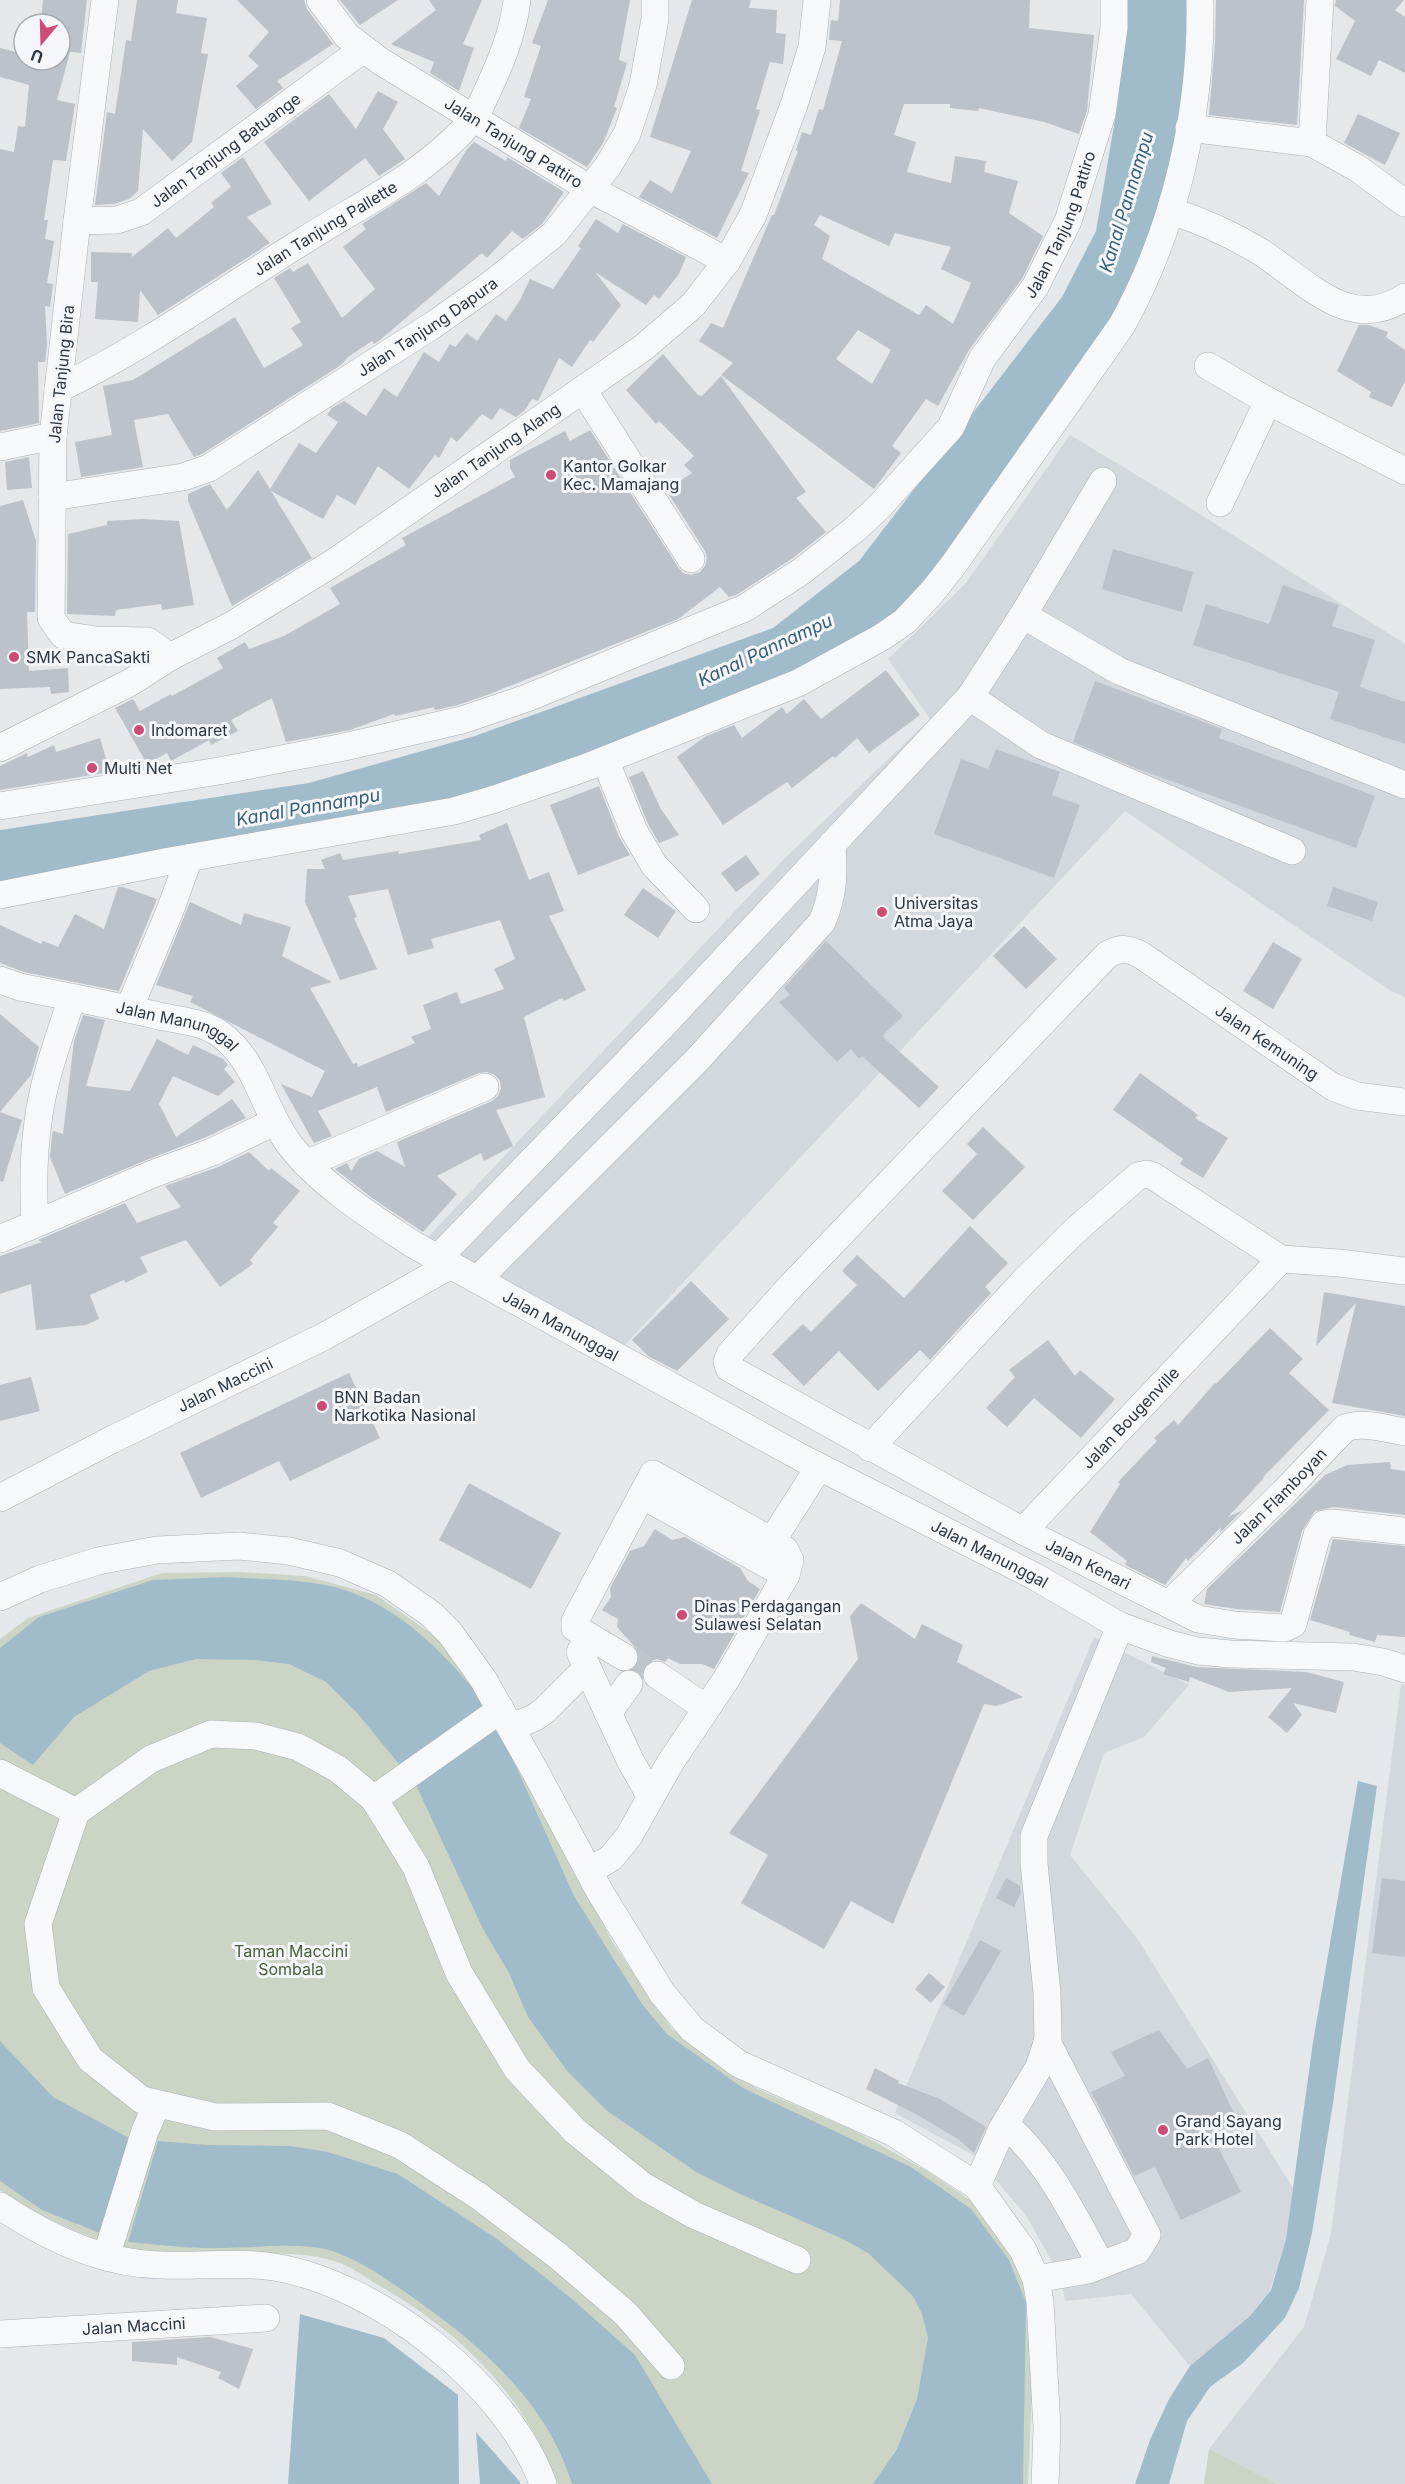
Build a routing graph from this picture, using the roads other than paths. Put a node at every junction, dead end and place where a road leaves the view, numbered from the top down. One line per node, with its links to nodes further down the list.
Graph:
1 (105, 0): 16 (street, Jalan Tanjung Bira)
2 (320, 0): 9 (street, Jalan Tanjung Pattiro)
3 (517, 0): 10 (street, Jalan Tanjung Pallette)
4 (655, 0): 13 (street, Jalan Tanjung Dapura)
5 (817, 0): 17 (street, Jalan Tanjung Alang)
6 (1114, 0): 36 (street, Jalan Tanjung Pattiro)
7 (1200, 0): 11 (street)
8 (1320, 0): 12 (street)
9 (362, 50): 10 (street, Jalan Tanjung Pattiro); 16 (street, Jalan Tanjung Batuange)
10 (475, 117): 13 (street, Jalan Tanjung Pattiro); 20 (street, Jalan Tanjung Pallette)
11 (1189, 128): 12 (street); 15 (street)
12 (1312, 143): 14 (street)
13 (590, 189): 17 (street, Jalan Tanjung Pattiro); 27 (street, Jalan Tanjung Dapura)
14 (1405, 202)
15 (1171, 211): 18 (street); 34 (street)
16 (77, 221): 20 (street, Jalan Tanjung Bira)
17 (727, 261): 21 (street, Jalan Tanjung Alang)
18 (1405, 297)
19 (1208, 366): 22 (street)
20 (58, 389): 23 (street, Jalan Tanjung Bira)
21 (583, 390): 29 (street); 31 (street, Jalan Tanjung Alang)
22 (1268, 401): 25 (street); 28 (street)
23 (53, 436): 24 (street); 27 (street, Jalan Tanjung Bira)
24 (0, 447)
25 (1405, 471)
26 (1103, 482): 30 (street, Jalan Maccini)
27 (52, 497): 31 (street, Jalan Tanjung Bira)
28 (1220, 503)
29 (692, 559)
30 (1023, 615): 32 (street, Jalan Maccini); 35 (street)
31 (170, 657): 33 (street, Jalan Tanjung Alang)
32 (970, 697): 37 (street, Jalan Maccini); 38 (street)
33 (0, 748)
34 (605, 760): 39 (street); 41 (street)
35 (1405, 785)
36 (0, 806)
37 (832, 844): 49 (street, Jalan Maccini); 52 (street)
38 (1292, 851)
39 (189, 858): 40 (street); 44 (street)
40 (0, 895)
41 (696, 909)
42 (0, 980): 43 (street, Jalan Manunggal)
43 (72, 998): 44 (street, Jalan Manunggal); 50 (street)
44 (129, 1009): 47 (street, Jalan Manunggal)
45 (485, 1087): 48 (street)
46 (1405, 1102): 57 (street, Jalan Kemuning)
47 (274, 1122): 48 (street, Jalan Manunggal); 50 (street)
48 (306, 1164): 54 (street, Jalan Manunggal)
49 (491, 1203): 52 (street); 54 (street, Jalan Maccini)
50 (35, 1223): 51 (street)
51 (0, 1239)
52 (517, 1239): 56 (street)
53 (1281, 1259): 55 (street); 59 (street); 63 (street, Jalan Bougenville)
54 (443, 1262): 56 (street, Jalan Manunggal); 61 (street, Jalan Maccini)
55 (1405, 1271)
56 (477, 1280): 60 (street, Jalan Manunggal)
57 (729, 1368): 59 (street, Jalan Kenari)
58 (1405, 1431): 68 (street, Jalan Flamboyan)
59 (870, 1448): 63 (street, Jalan Kenari)
60 (819, 1467): 65 (street); 69 (street, Jalan Manunggal)
61 (0, 1498)
62 (710, 1519): 65 (street); 66 (street); 70 (street)
63 (1023, 1531): 68 (street, Jalan Kenari)
64 (1405, 1531): 68 (street, Jalan Kenari)
65 (772, 1542): 66 (street)
66 (786, 1575): 76 (street)
67 (0, 1597): 78 (street)
68 (1168, 1604)
69 (1120, 1626): 73 (street, Jalan Manunggal); 84 (street)
70 (588, 1637): 71 (street); 72 (street)
71 (624, 1657)
72 (587, 1668): 77 (street); 78 (street)
73 (1405, 1669)
74 (657, 1675): 76 (street)
75 (629, 1684): 77 (street)
76 (706, 1708): 81 (street)
77 (608, 1713): 81 (street)
78 (501, 1717): 80 (street); 83 (street)
79 (2, 1774): 82 (street)
80 (383, 1793): 82 (street); 90 (street)
81 (651, 1797): 83 (street)
82 (76, 1812): 85 (street)
83 (590, 1871): 87 (street)
84 (1047, 2042): 86 (street); 91 (street)
85 (157, 2104): 89 (street); 95 (street)
86 (1005, 2124): 87 (street); 91 (street)
87 (977, 2186): 92 (street)
88 (0, 2206): 89 (street)
89 (108, 2251): 96 (street)
90 (797, 2260)
91 (1101, 2265): 92 (street)
92 (1036, 2279): 97 (street)
93 (266, 2318): 94 (street, Jalan Maccini)
94 (0, 2334)
95 (671, 2366)
96 (543, 2484)
97 (1045, 2484)

